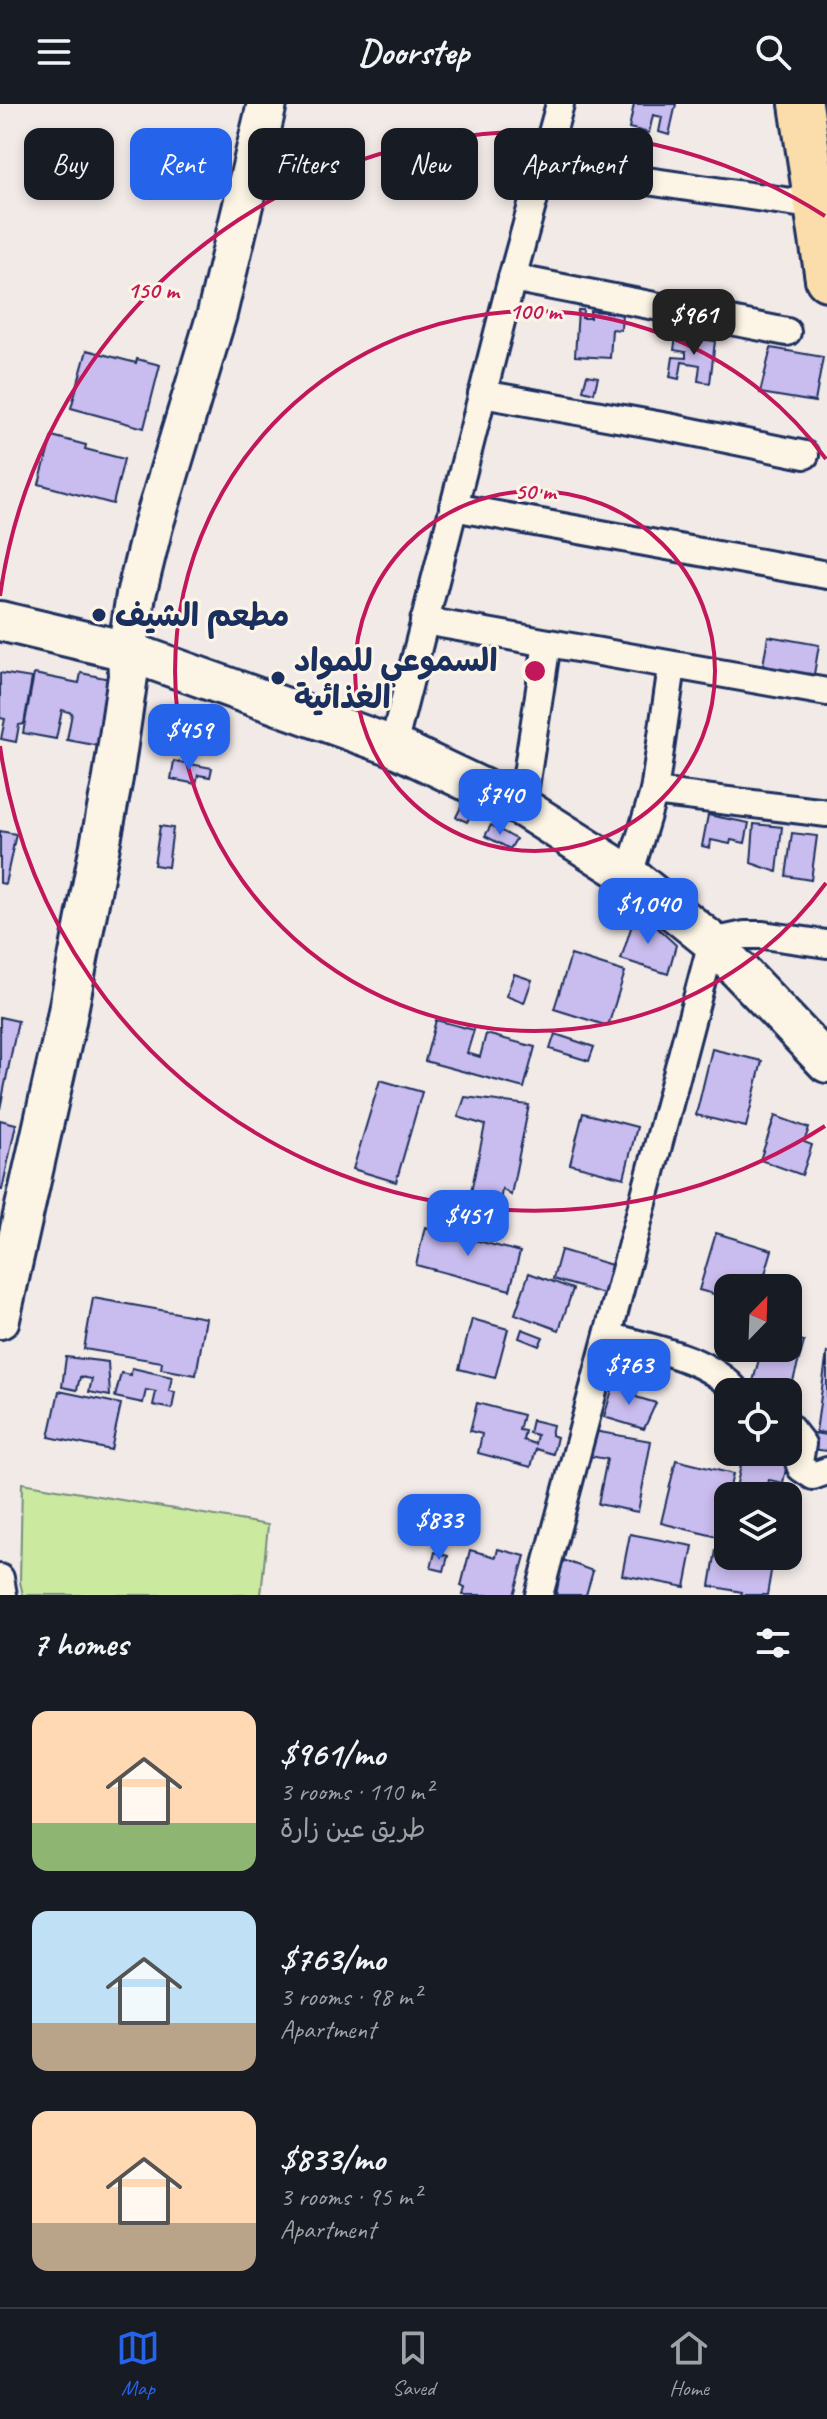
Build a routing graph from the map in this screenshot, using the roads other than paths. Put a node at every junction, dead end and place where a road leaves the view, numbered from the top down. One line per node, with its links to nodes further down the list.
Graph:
1 (267, 104): 18 (street)
2 (560, 104): 4 (street)
3 (801, 104): 7 (main road)
4 (554, 128)
5 (653, 182): 7 (street)
6 (534, 200): 8 (street)
7 (818, 206): 9 (main road)
8 (512, 278): 10 (street); 11 (street)
9 (827, 279)
10 (787, 332)
11 (482, 394): 12 (street); 13 (street)
12 (805, 455)
13 (453, 507): 14 (street); 16 (street)
14 (827, 575)
15 (0, 621): 18 (street)
16 (424, 621): 17 (street); 21 (street)
17 (547, 643): 19 (street); 23 (street)
18 (127, 651): 21 (street); 29 (street)
19 (672, 666): 20 (street); 22 (street)
20 (827, 692)
21 (393, 746): 23 (street)
22 (654, 792): 24 (street); 25 (street)
23 (522, 807): 25 (street)
24 (827, 813)
25 (629, 875): 26 (street)
26 (712, 942): 27 (street); 28 (street); 31 (street)
27 (827, 944)
28 (827, 1063)
29 (12, 1210): 30 (street)
30 (0, 1319)
31 (608, 1336): 32 (street); 37 (street)
32 (722, 1378)
33 (800, 1466): 34 (street)
34 (827, 1471)
35 (0, 1578): 36 (street)
36 (3, 1595)
37 (539, 1595)

